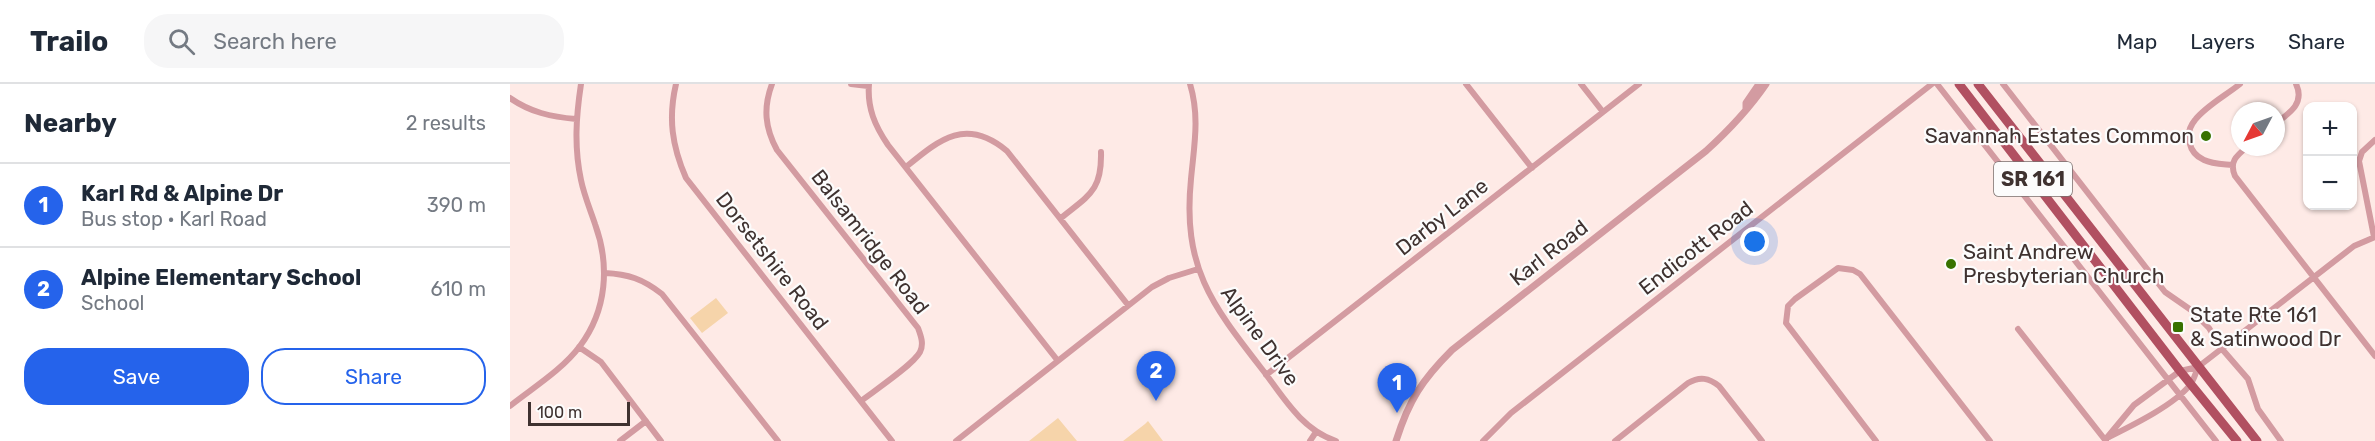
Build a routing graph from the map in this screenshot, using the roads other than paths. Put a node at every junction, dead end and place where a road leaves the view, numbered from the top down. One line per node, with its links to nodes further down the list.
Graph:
1 (580, 84): 23 (street)
2 (676, 84): 48 (street, Dorsetshire Road)
3 (772, 84): 48 (street, Balsamridge Road)
4 (851, 84): 18 (street)
5 (1190, 84): 32 (street, Alpine Drive)
6 (1466, 84): 29 (street)
7 (1581, 84): 21 (street)
8 (1639, 84): 21 (street, Darby Lane)
9 (1760, 84): 20 (street, Karl Road)
10 (1766, 84): 20 (street, Karl Road)
11 (1932, 84): 59 (street, Endicott Road)
12 (1937, 84): 44 (street)
13 (1959, 84): 42 (main road, SR 161)
14 (1978, 84): 41 (main road, SR 161)
15 (2003, 84): 38 (street)
16 (2240, 84): 27 (street)
17 (2296, 84): 22 (street)
18 (868, 85): 28 (street)
19 (510, 98): 23 (street)
20 (1746, 109): 58 (street, Karl Road)
21 (1603, 112): 29 (street, Darby Lane)
22 (2285, 116)
23 (576, 119): 33 (street)
24 (2375, 140): 31 (street)
25 (1101, 152): 30 (street)
26 (2238, 156): 27 (street)
27 (2232, 165): 34 (street)
28 (906, 167): 30 (street); 40 (street)
29 (1532, 168): 43 (street, Darby Lane)
30 (1061, 218): 35 (street)
31 (2374, 237): 34 (street)
32 (1198, 269): 35 (street); 43 (street, Alpine Drive)
33 (605, 273): 37 (street); 53 (street)
34 (2314, 277): 38 (street); 39 (street)
35 (1128, 305): 40 (street)
36 (2018, 329): 64 (street)
37 (579, 347): 47 (street); 49 (street)
38 (2222, 349): 41 (street); 68 (street)
39 (2375, 356)
40 (1058, 361): 55 (street)
41 (2198, 367): 42 (street); 45 (street); 67 (main road, SR 161)
42 (2180, 371): 44 (street); 45 (main road, SR 161)
43 (1266, 375): 50 (street, Alpine Drive)
44 (2168, 381): 46 (street); 64 (street)
45 (2191, 384): 46 (street); 66 (main road, SR 161)
46 (2179, 395): 64 (street); 65 (street)
47 (511, 402)
48 (861, 402): 54 (street, Dorsetshire Road)
49 (646, 421): 51 (street); 52 (street)
50 (1316, 432): 56 (street); 57 (street, Alpine Drive)
51 (620, 441)
52 (661, 441)
53 (778, 441)
54 (892, 441)
55 (957, 441)
56 (1310, 441)
57 (1336, 441)
58 (1396, 441)
59 (1483, 441)
60 (1615, 441): 61 (street)
61 (1762, 441)
62 (1876, 441): 63 (street)
63 (1990, 441)
64 (2105, 441)
65 (2216, 441)
66 (2237, 441)
67 (2256, 441)
68 (2281, 441)

